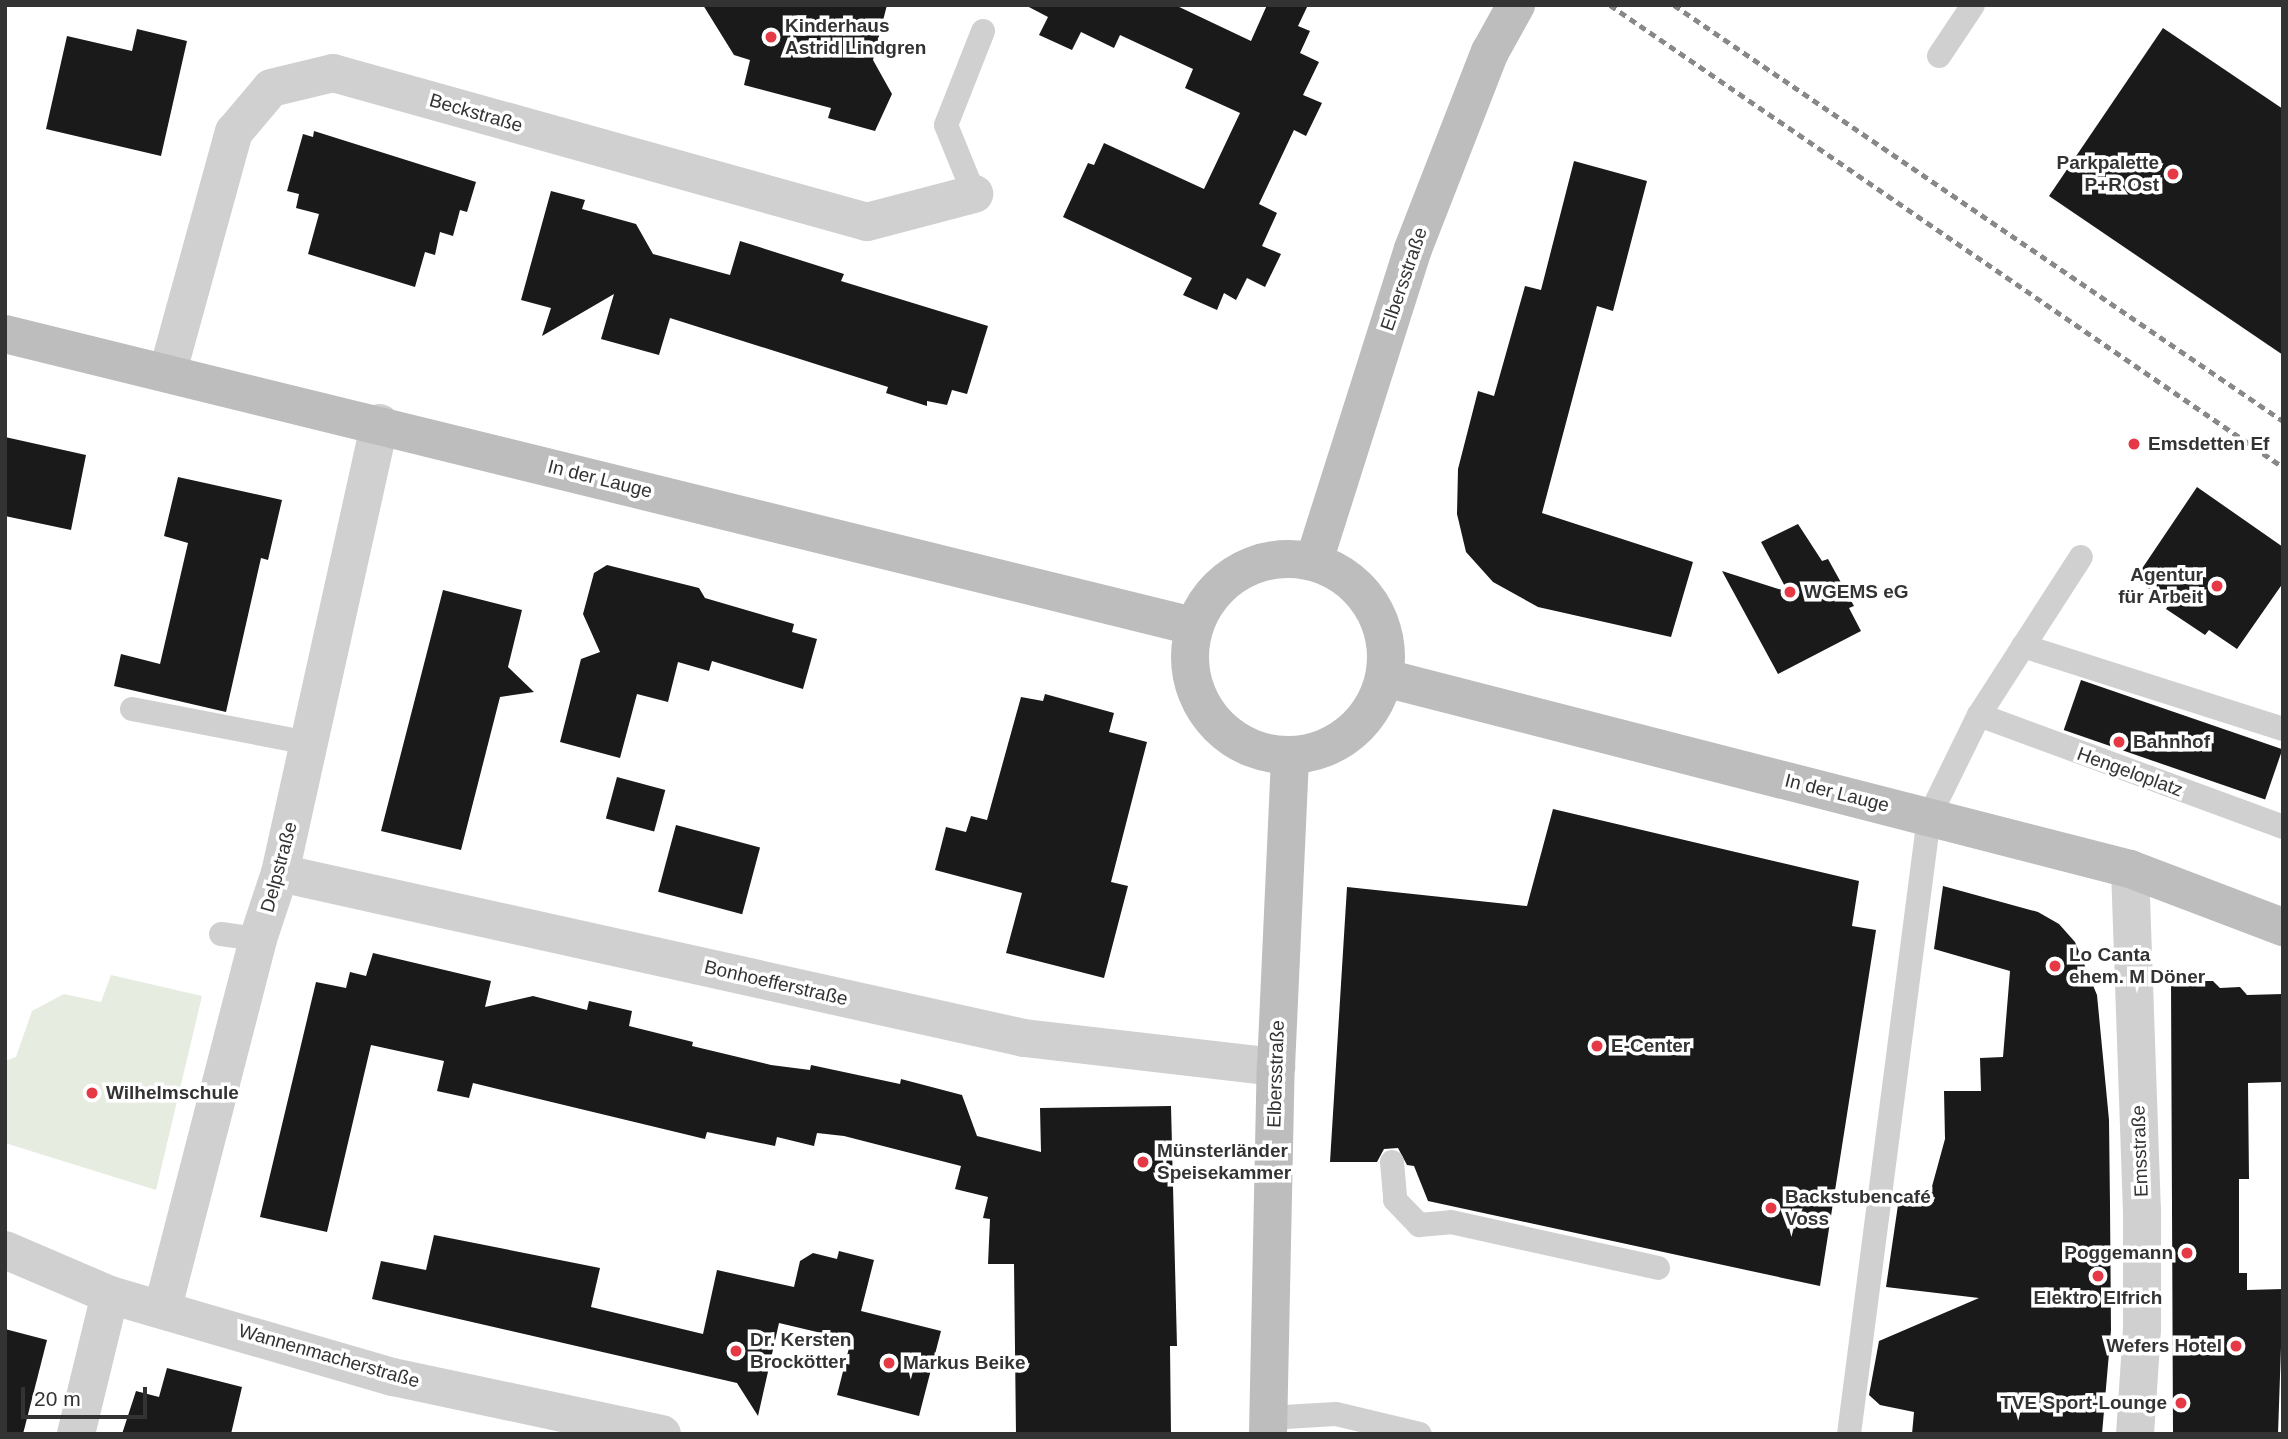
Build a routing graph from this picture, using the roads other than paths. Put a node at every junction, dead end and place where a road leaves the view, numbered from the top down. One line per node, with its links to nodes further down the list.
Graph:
1 (1516, 5): 10 (street, Elbersstraße)
2 (1973, 5): 4 (lane)
3 (983, 31): 5 (lane)
4 (1939, 56)
5 (974, 194): 7 (street, Beckstraße)
6 (5, 334): 7 (street, In der Lauge)
7 (167, 371): 8 (street, In der Lauge)
8 (380, 423): 11 (street, In der Lauge); 17 (street, Delpstraße)
9 (2081, 557): 12 (lane)
10 (1314, 561): 11 (street); 13 (street)
11 (1194, 626): 18 (street)
12 (2022, 646): 15 (lane); 16 (lane)
13 (1385, 678): 18 (street); 19 (street, In der Lauge)
14 (132, 709): 17 (lane)
15 (1979, 715): 19 (lane); 20 (lane, Hengeloplatz)
16 (2283, 729)
17 (309, 743): 22 (street, Delpstraße)
18 (1290, 755): 24 (street, Elbersstraße)
19 (1929, 817): 21 (street, In der Lauge); 34 (lane)
20 (2283, 827)
21 (2130, 869): 23 (street, In der Lauge); 35 (street, Emsstraße)
22 (280, 873): 24 (street, Bonhoefferstraße); 29 (street, Delpstraße)
23 (2283, 927)
24 (1276, 1067): 30 (street, Elbersstraße)
25 (1392, 1162): 27 (lane)
26 (5, 1250): 28 (street, Wannenmacherstraße)
27 (1658, 1268)
28 (110, 1295): 29 (street, Wannenmacherstraße); 31 (street)
29 (163, 1307): 32 (street, Wannenmacherstraße)
30 (1268, 1426): 33 (lane)
31 (76, 1434)
32 (662, 1434)
33 (1420, 1434)
34 (1849, 1434)
35 (2135, 1434)

